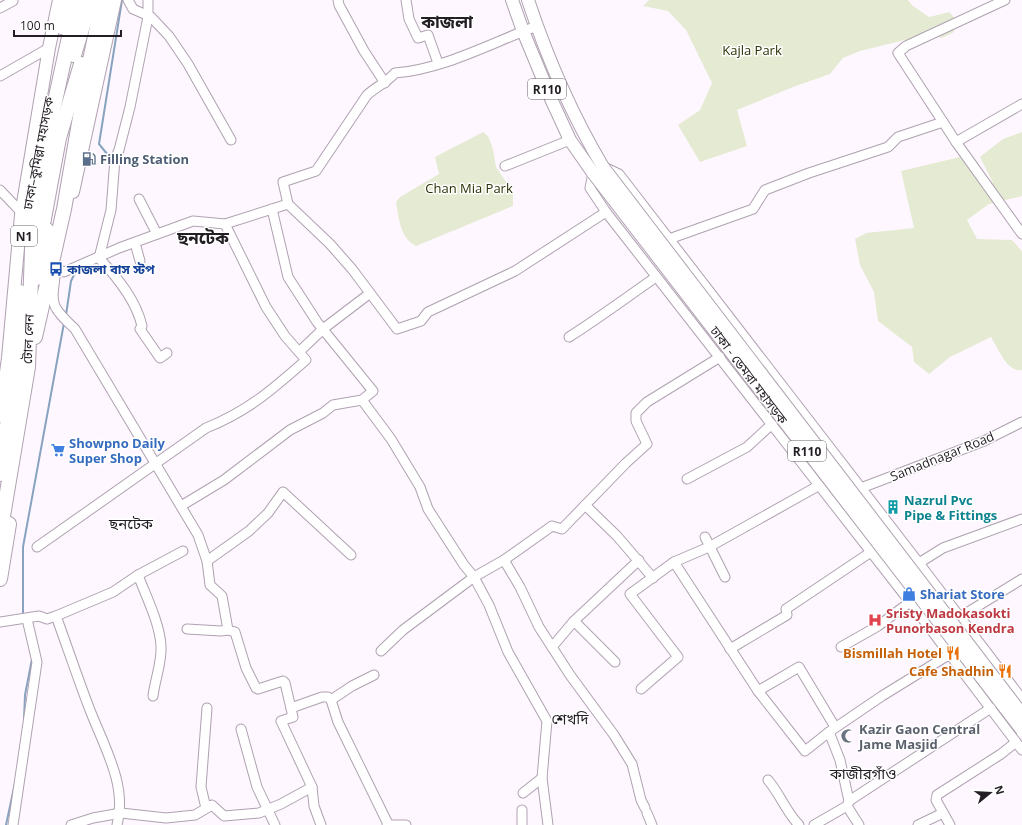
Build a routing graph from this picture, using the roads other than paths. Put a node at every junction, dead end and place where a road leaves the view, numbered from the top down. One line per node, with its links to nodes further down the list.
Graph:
1 (60, 0): 20 (main road, ঢাকা–কুমিল্লা মহাসড়ক / N1)
2 (67, 0): 66 (highway, ঢাকা–কুমিল্লা মহাসড়ক / N1)
3 (79, 0): 25 (highway)
4 (85, 0): 25 (highway)
5 (91, 0): 31 (highway)
6 (102, 0): 21 (highway, N1); 50 (highway)
7 (116, 0): 47 (main road)
8 (128, 0): 17 (street)
9 (148, 0): 17 (street)
10 (338, 0): 24 (street)
11 (406, 0): 22 (street)
12 (512, 0): 19 (main road, ঢাকা - ডেমরা মহাসড়ক / R110)
13 (528, 0): 18 (main road, ঢাকা - ডেমরা মহাসড়ক / R110)
14 (1005, 0): 27 (street)
15 (13, 1): 16 (street)
16 (0, 8)
17 (148, 17): 28 (street); 45 (street)
18 (535, 22): 19 (main road); 33 (main road, ঢাকা - ডেমরা মহাসড়ক / R110)
19 (521, 27): 22 (street); 29 (main road, ঢাকা - ডেমরা মহাসড়ক / R110)
20 (49, 48): 23 (street); 38 (main road, ঢাকা–কুমিল্লা মহাসড়ক / N1)
21 (91, 54): 51 (highway); 55 (highway); 60 (highway, N1)
22 (438, 64): 24 (street)
23 (0, 76)
24 (386, 84): 36 (street)
25 (58, 90): 31 (highway)
26 (1022, 104): 30 (street)
27 (943, 122): 30 (street); 43 (street)
28 (231, 140)
29 (570, 140): 32 (street); 33 (main road, ঢাকা - ডেমরা মহাসড়ক / R110)
30 (956, 142): 42 (street)
31 (46, 143): 50 (highway, টোল লেন)
32 (505, 166)
33 (598, 170): 39 (street); 43 (street); 114 (main road, ঢাকা - ডেমরা মহাসড়ক / R110, bridge); 117 (main road, ঢাকা - ডেমরা মহাসড়ক / R110, bridge)
34 (0, 190): 38 (street)
35 (139, 199): 41 (street)
36 (288, 204): 37 (street); 49 (street)
37 (272, 209): 40 (street); 52 (street)
38 (21, 212): 62 (main road, ঢাকা–কুমিল্লা মহাসড়ক / N1)
39 (606, 212): 48 (street); 49 (street)
40 (225, 224): 41 (street); 57 (street)
41 (157, 234): 44 (street)
42 (1022, 234)
43 (669, 239): 53 (street)
44 (135, 243): 45 (street); 46 (street)
45 (99, 258): 47 (street); 58 (street)
46 (140, 261)
47 (56, 269): 60 (main road); 65 (street)
48 (656, 277): 54 (street); 59 (street)
49 (370, 294): 52 (street)
50 (29, 300): 51 (highway, টোল লেন)
51 (29, 319): 55 (highway, টোল লেন)
52 (323, 329): 57 (street); 61 (street)
53 (741, 332): 56 (street); 59 (street)
54 (569, 337)
55 (29, 339): 60 (highway, টোল লেন)
56 (747, 340): 59 (street); 69 (street)
57 (299, 352): 65 (street)
58 (167, 353)
59 (719, 355): 64 (street); 70 (street)
60 (27, 373): 73 (highway, টোল লেন); 89 (highway)
61 (362, 400): 71 (street); 86 (street)
62 (0, 416)
63 (1022, 422): 69 (street, Samadnagar Road)
64 (772, 424): 67 (street); 68 (street)
65 (156, 463): 71 (street); 75 (street)
66 (0, 474)
67 (687, 479)
68 (818, 486): 76 (street); 78 (street)
69 (861, 488): 84 (street)
70 (585, 505): 80 (street); 81 (street)
71 (181, 506): 82 (street)
72 (1022, 519): 84 (street)
73 (0, 534)
74 (705, 537): 76 (street)
75 (37, 547)
76 (709, 547): 83 (street); 87 (street)
77 (183, 551): 85 (street)
78 (872, 552): 91 (street); 101 (street)
79 (351, 555): 82 (street)
80 (504, 560): 86 (street); 99 (street)
81 (639, 560): 88 (street); 96 (street)
82 (207, 561): 98 (street)
83 (674, 562): 88 (street); 101 (street)
84 (919, 563): 93 (street)
85 (138, 575): 92 (street); 108 (street)
86 (474, 577): 102 (street); 120 (street)
87 (725, 577)
88 (652, 578): 106 (street)
89 (0, 579)
90 (1022, 579): 93 (street)
91 (910, 602): 100 (street); 103 (street)
92 (56, 616): 94 (street); 128 (street)
93 (960, 617): 109 (street)
94 (25, 619): 95 (street); 130 (street)
95 (0, 622)
96 (574, 622): 99 (street); 104 (street)
97 (187, 629): 98 (street)
98 (228, 630): 112 (street)
99 (552, 647): 139 (street)
100 (841, 647)
101 (730, 649): 107 (street)
102 (381, 651)
103 (950, 654): 113 (street); 116 (street)
104 (615, 662)
105 (374, 675): 110 (street)
106 (640, 689)
107 (758, 691): 116 (street); 116 (street)
108 (153, 696)
109 (1022, 699)
110 (331, 700): 112 (street); 135 (street)
111 (207, 708): 125 (street)
112 (291, 708): 122 (street)
113 (991, 708): 118 (street); 124 (street)
114 (1022, 714)
115 (241, 729): 126 (street)
116 (832, 730): 124 (street)
117 (1022, 730)
118 (1016, 742): 119 (street); 129 (street)
119 (1022, 750)
120 (542, 778): 123 (street); 138 (street)
121 (768, 780): 140 (street)
122 (312, 787): 126 (street); 134 (street)
123 (523, 793)
124 (848, 804): 141 (street); 142 (street)
125 (206, 808): 126 (street); 128 (street)
126 (268, 810): 133 (street)
127 (522, 810): 137 (street)
128 (120, 813): 131 (street); 132 (street)
129 (943, 813): 143 (street); 144 (street)
130 (13, 825)
131 (71, 825)
132 (118, 825)
133 (275, 825)
134 (321, 825)
135 (388, 825): 136 (street)
136 (406, 825)
137 (522, 825)
138 (548, 825)
139 (652, 825)
140 (799, 825)
141 (814, 825)
142 (859, 825)
143 (918, 825)
144 (950, 825)

